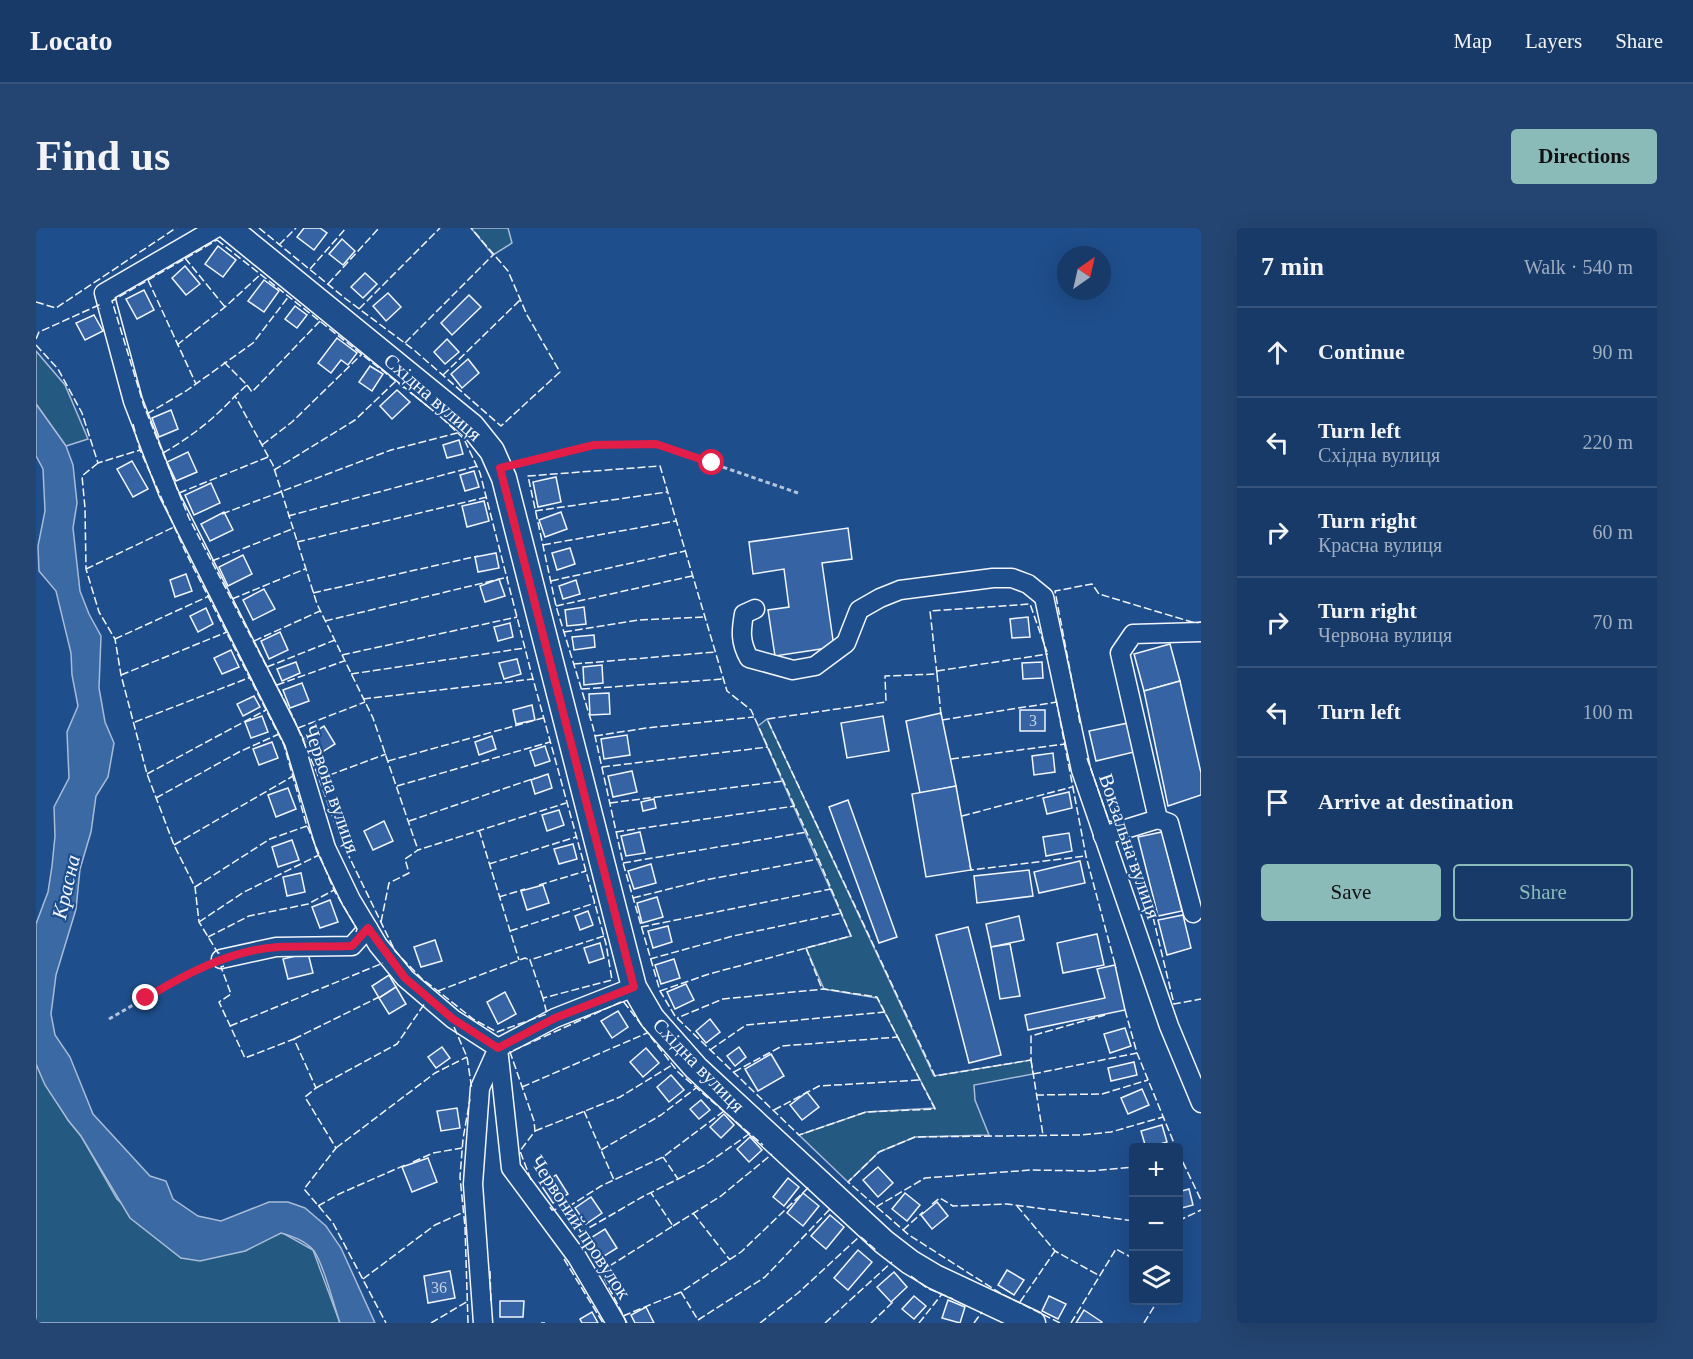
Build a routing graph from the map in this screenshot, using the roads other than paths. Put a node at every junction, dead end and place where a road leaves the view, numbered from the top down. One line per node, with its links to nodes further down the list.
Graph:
1 (216, 228): 8 (street, Червона вулиця)
2 (229, 228): 10 (main road, Східна вулиця)
3 (755, 609): 6 (street, Вокзальна вулиця)
4 (1201, 632): 5 (street)
5 (1158, 819): 6 (street); 7 (street)
6 (1103, 836): 12 (street, Вокзальна вулиця)
7 (1192, 913)
8 (368, 928): 9 (street); 11 (street, Червона вулиця)
9 (220, 960)
10 (634, 987): 11 (street); 15 (main road, Східна вулиця)
11 (498, 1048): 13 (street); 14 (street, Червоний провулок)
12 (1201, 1103)
13 (483, 1323)
14 (616, 1323)
15 (1033, 1323)

